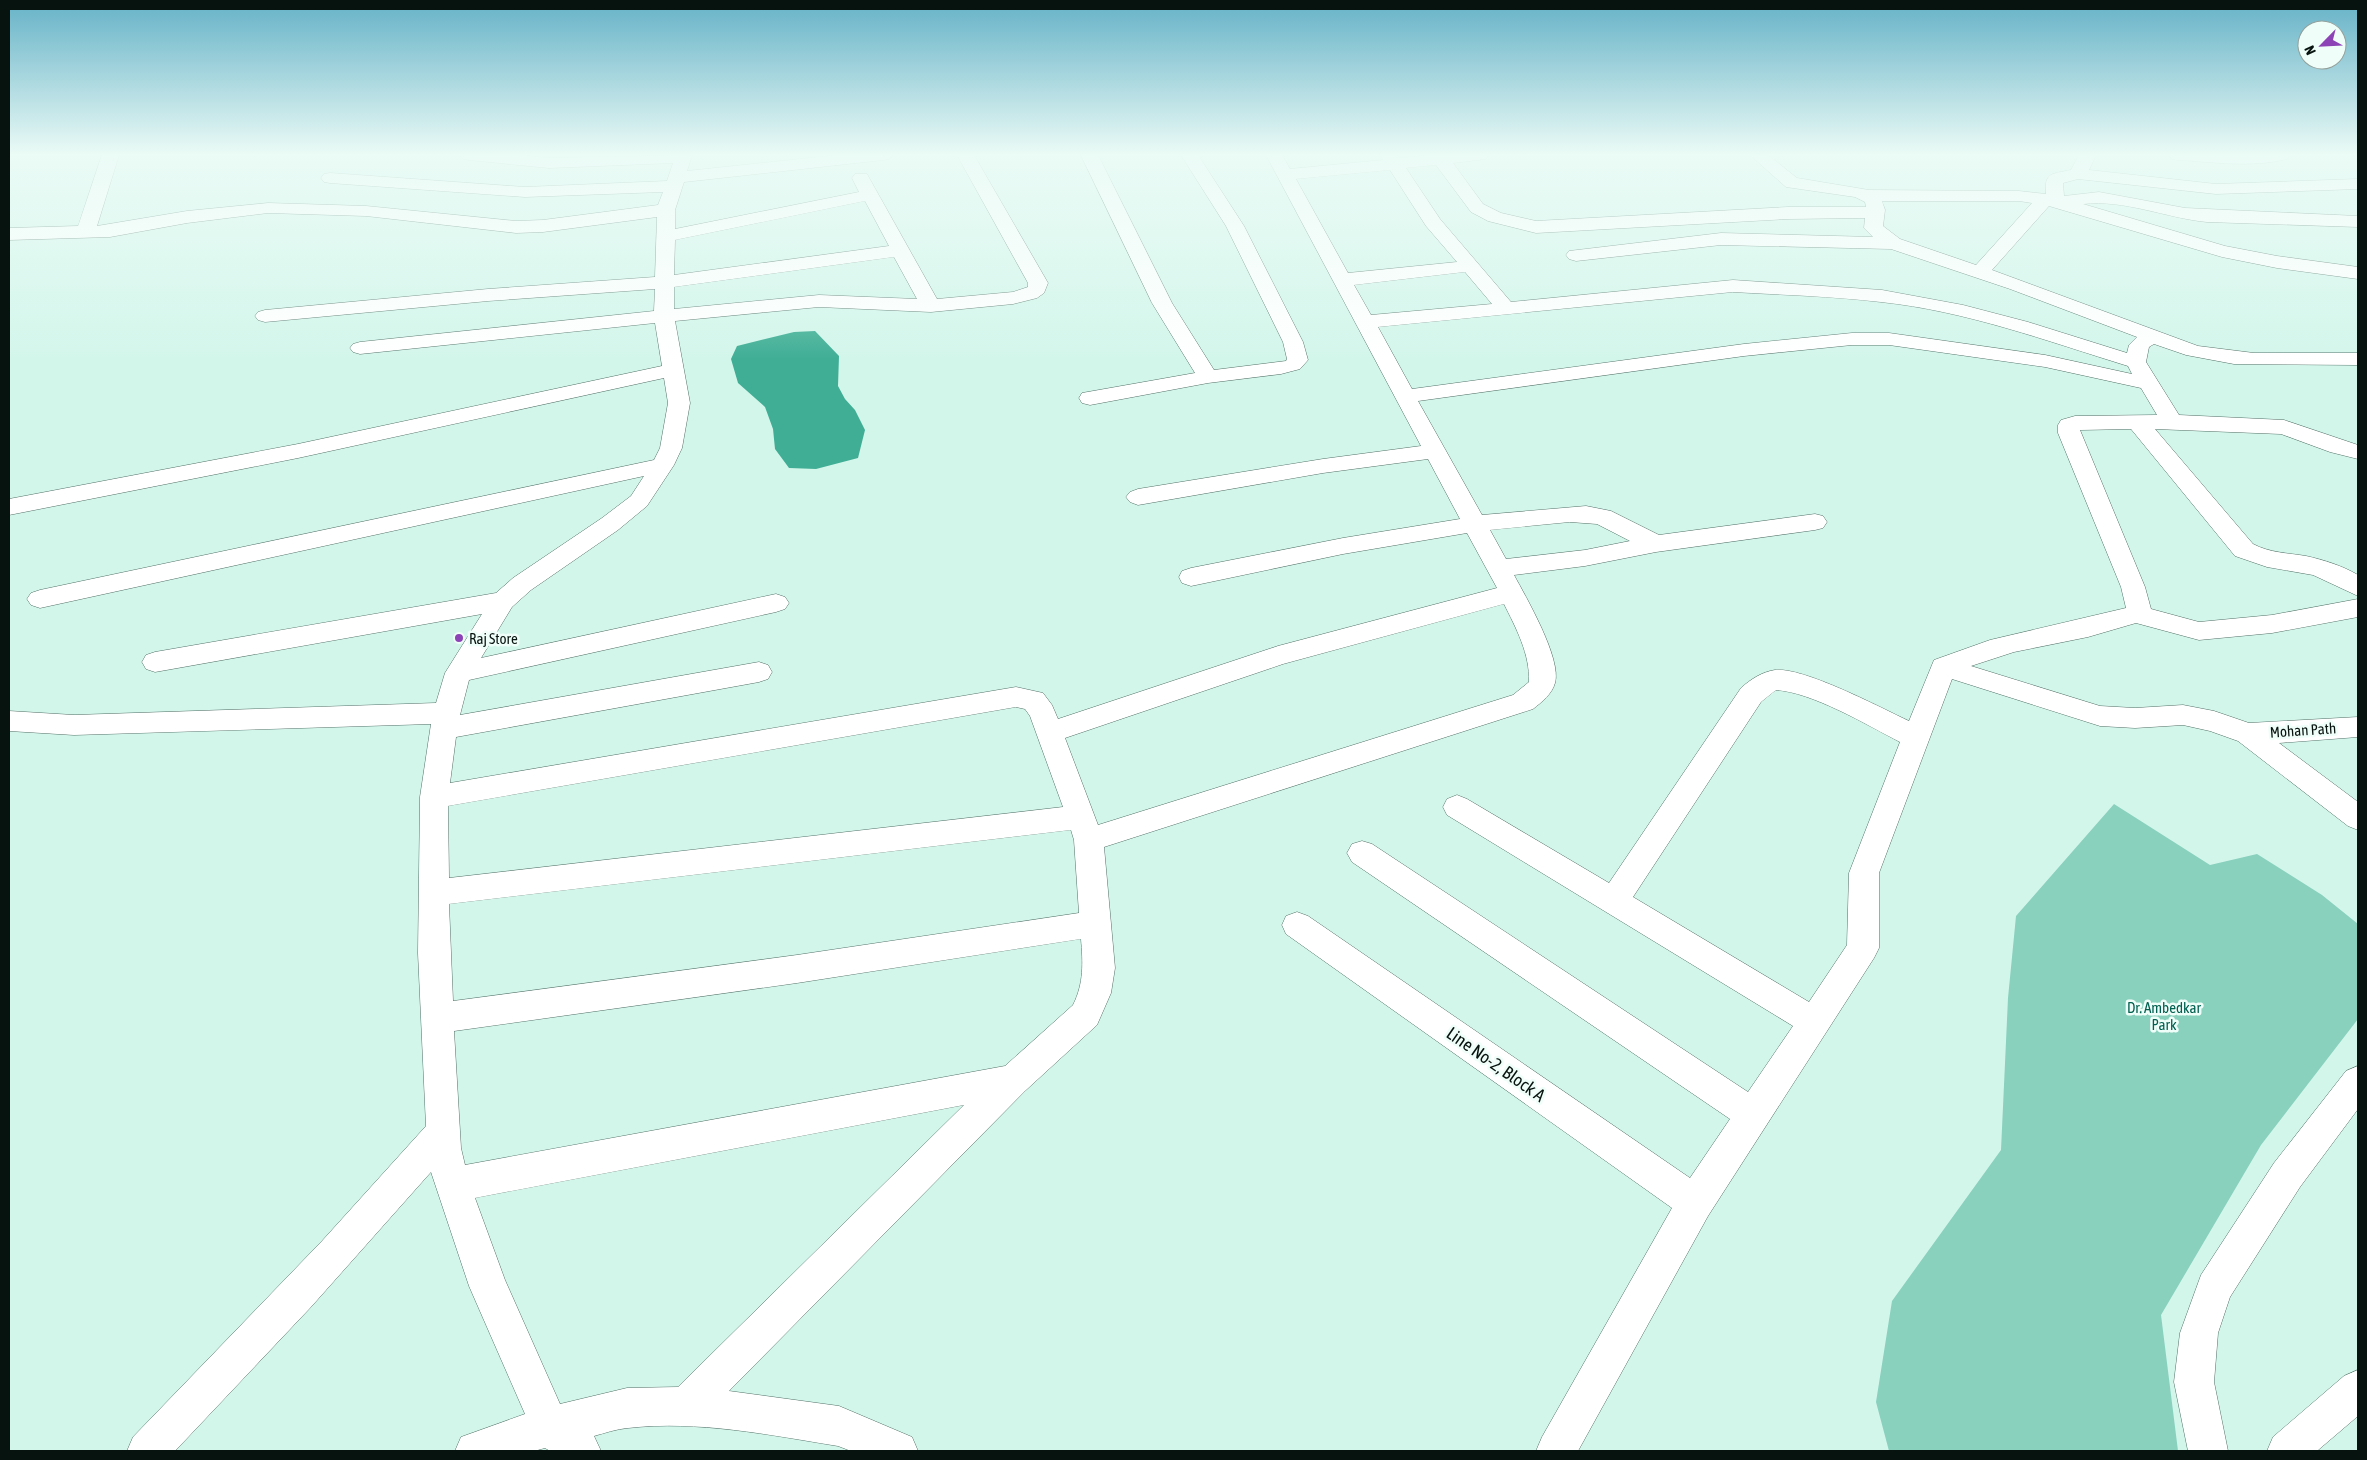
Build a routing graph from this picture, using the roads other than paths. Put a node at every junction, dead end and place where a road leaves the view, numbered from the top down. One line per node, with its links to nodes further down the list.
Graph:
1 (89, 223): 18 (street)
2 (157, 223): 18 (street)
3 (480, 223): 4 (street)
4 (565, 223)
5 (666, 223): 20 (street)
6 (730, 223): 20 (street)
7 (886, 223): 22 (street)
8 (1004, 223): 29 (street)
9 (1124, 223): 39 (street)
10 (1233, 223): 39 (street)
11 (1311, 223): 27 (street)
12 (1434, 223): 24 (street)
13 (1518, 223): 14 (street)
14 (1606, 223)
15 (1873, 223): 21 (street)
16 (2028, 223): 25 (street)
17 (2129, 223): 26 (street)
18 (86, 232): 19 (street)
19 (10, 236)
20 (666, 236): 28 (street)
21 (1893, 243): 23 (street); 25 (street)
22 (902, 250): 28 (street); 29 (street)
23 (1576, 255)
24 (1472, 266): 27 (street); 30 (street)
25 (1980, 272): 34 (street)
26 (2358, 273)
27 (1342, 280): 33 (street)
28 (665, 282): 31 (street); 32 (street)
29 (931, 306): 32 (street)
30 (1506, 307): 33 (street); 38 (street)
31 (265, 316)
32 (664, 316): 35 (street); 37 (street)
33 (1364, 322): 40 (street)
34 (2150, 336): 36 (street); 38 (street)
35 (360, 348)
36 (2358, 359)
37 (674, 370): 45 (street); 47 (street)
38 (2143, 373): 40 (street); 42 (street)
39 (1208, 377): 41 (street)
40 (1406, 396): 43 (street)
41 (1090, 398)
42 (2151, 422): 44 (street); 53 (street); 59 (street)
43 (1435, 451): 46 (street); 49 (street)
44 (2358, 452)
45 (663, 465): 55 (street); 56 (street)
46 (1138, 497)
47 (9, 507)
48 (1816, 522): 50 (street)
49 (1475, 524): 50 (street); 51 (street); 52 (street)
50 (1656, 544): 51 (street)
51 (1499, 568): 54 (street)
52 (1191, 577)
53 (2358, 587)
54 (1512, 593): 67 (street); 73 (street)
55 (40, 599)
56 (503, 602): 60 (street); 63 (street)
57 (776, 603): 63 (street)
58 (2358, 608): 59 (street)
59 (2136, 614): 61 (street)
60 (155, 662)
61 (1943, 666): 68 (street); 69 (street)
62 (759, 672): 65 (street)
63 (458, 674): 65 (street)
64 (9, 720): 65 (street)
65 (445, 721): 70 (street)
66 (2358, 727): 68 (street, Mohan Path)
67 (1049, 733): 70 (street); 73 (street)
68 (2248, 734): 72 (street)
69 (1916, 737): 76 (street); 80 (street)
70 (434, 797): 75 (street)
71 (1457, 808): 76 (street)
72 (2358, 818)
73 (1084, 829): 75 (street); 77 (street)
74 (1362, 852): 83 (street)
75 (434, 893): 79 (street)
76 (1614, 901): 80 (street)
77 (1095, 924): 79 (street); 81 (street)
78 (1297, 925): 86 (street, Line No-2, Block A)
79 (438, 1018): 84 (street)
80 (1814, 1022): 83 (street)
81 (1013, 1080): 85 (street); 88 (street)
82 (2358, 1082): 95 (street)
83 (1753, 1115): 86 (street)
84 (443, 1132): 85 (street); 90 (street)
85 (452, 1185): 89 (street)
86 (1695, 1203): 94 (street)
87 (2358, 1390): 96 (street)
88 (686, 1407): 89 (street); 93 (street)
89 (550, 1426): 91 (street); 92 (street)
90 (147, 1451)
91 (475, 1451)
92 (581, 1451)
93 (898, 1451)
94 (1556, 1451)
95 (2208, 1451)
96 (2287, 1451)

